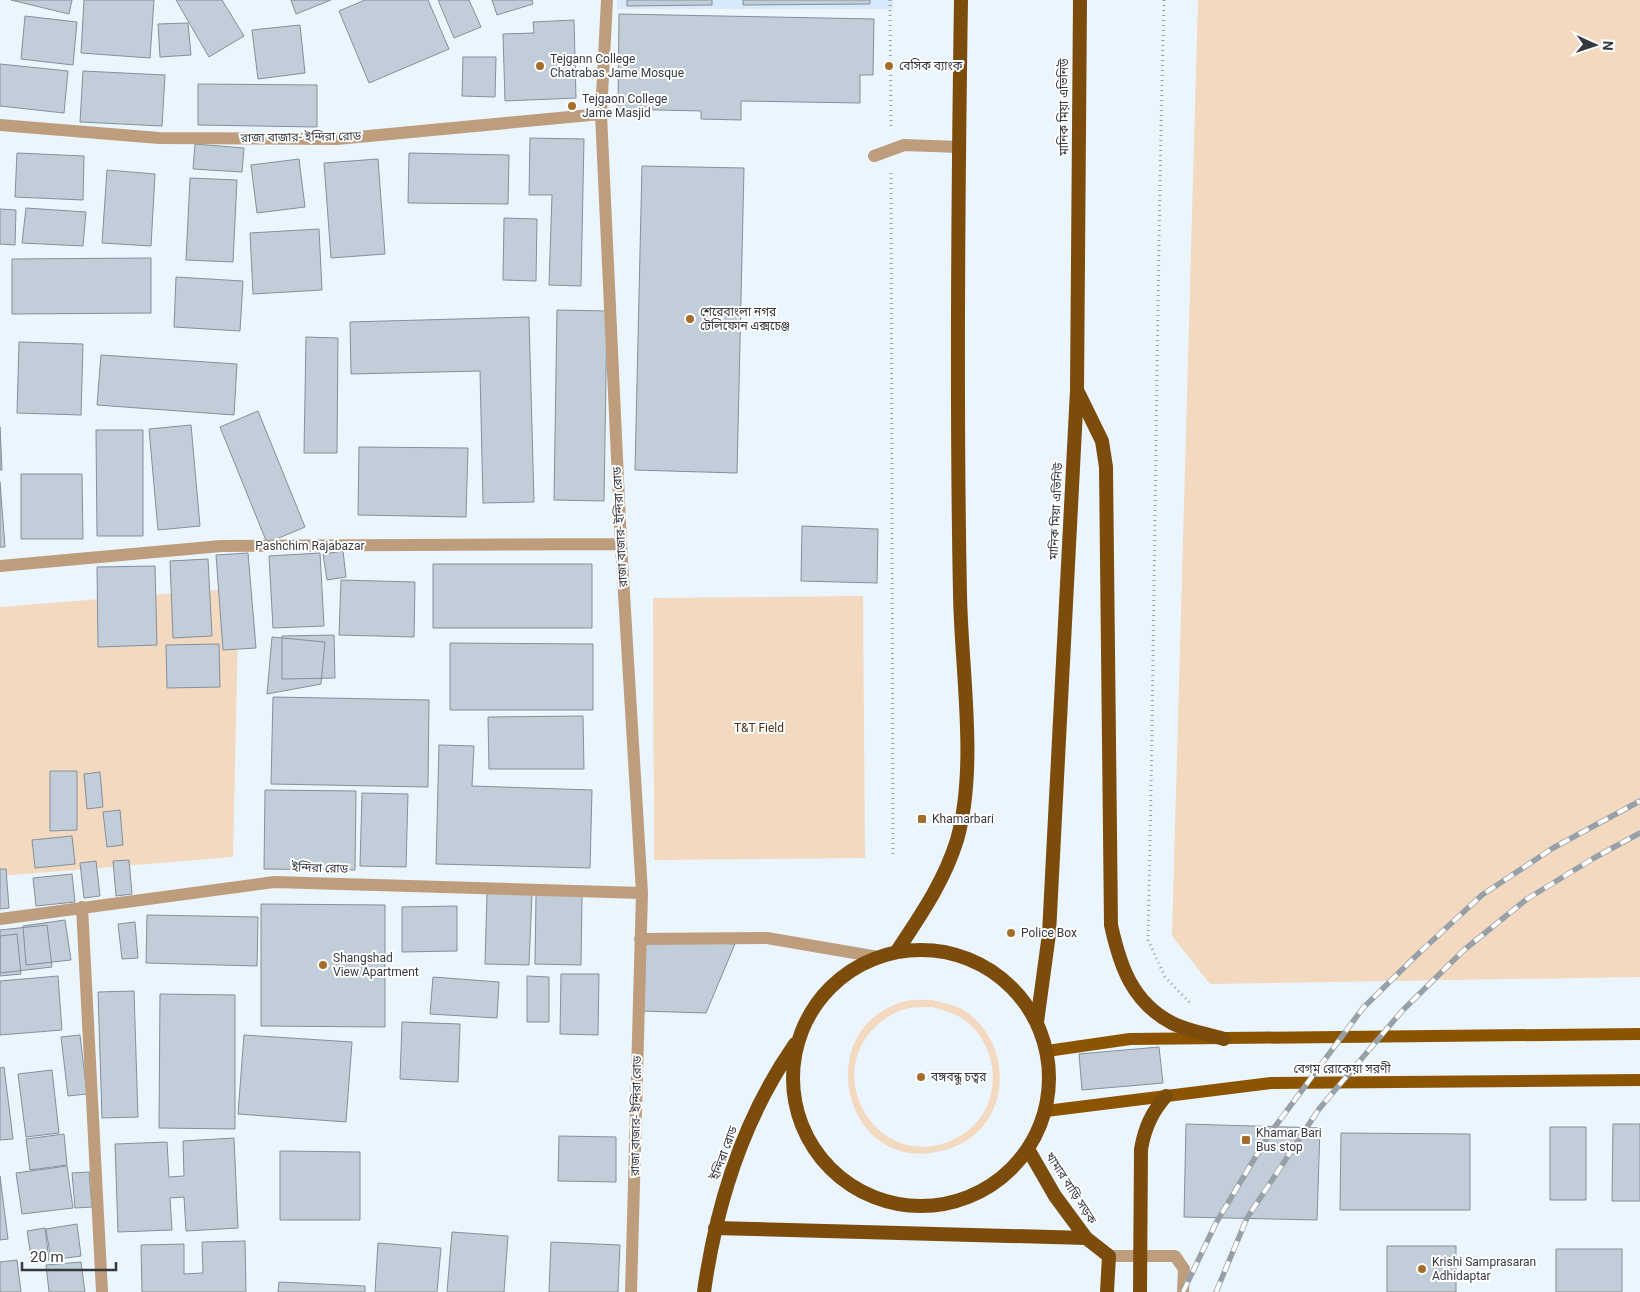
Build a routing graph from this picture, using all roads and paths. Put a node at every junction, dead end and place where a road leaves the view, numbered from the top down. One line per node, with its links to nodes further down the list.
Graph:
1 (607, 0): 6 (street, রাজা বাজার- ইন্দিরা রোড)
2 (890, 0): 9 (path)
3 (961, 0): 8 (highway)
4 (1080, 0): 11 (highway, মানিক মিয়া এভিনিউ)
5 (1164, 0): 21 (path)
6 (601, 114): 7 (street, রাজা বাজার- ইন্দিরা রোড); 12 (street, রাজা বাজার- ইন্দিরা রোড)
7 (0, 125)
8 (959, 147): 9 (street); 19 (highway)
9 (891, 150): 10 (street); 14 (path)
10 (874, 156)
11 (1077, 390): 22 (highway, মানিক মিয়া এভিনিউ); 25 (highway)
12 (621, 544): 13 (street, Pashchim Rajabazar); 15 (street, রাজা বাজার- ইন্দিরা রোড)
13 (0, 566)
14 (893, 858)
15 (642, 893): 16 (street, ইন্দিরা রোড); 18 (street, রাজা বাজার- ইন্দিরা রোড)
16 (82, 907): 17 (street, ইন্দিরা রোড); 35 (street)
17 (0, 919)
18 (640, 939): 20 (street); 36 (street, রাজা বাজার- ইন্দিরা রোড)
19 (897, 951): 20 (highway); 22 (highway)
20 (878, 956): 24 (highway)
21 (1198, 1011)
22 (1037, 1022): 26 (highway)
23 (1640, 1034): 25 (main road)
24 (801, 1036): 30 (highway); 31 (highway, ইন্দিরা রোড)
25 (1224, 1039): 26 (main road)
26 (1047, 1051): 29 (highway)
27 (1640, 1080): 28 (main road, বেগম রোকেয়া সরণী)
28 (1166, 1096): 29 (main road, বেগম রোকেয়া সরণী); 34 (highway)
29 (1046, 1111): 30 (highway)
30 (1028, 1149): 32 (highway, খামার বাড়ি সড়ক)
31 (715, 1228): 32 (highway); 37 (highway, ইন্দিরা রোড)
32 (1086, 1238): 33 (highway, খামার বাড়ি সড়ক)
33 (1109, 1256): 34 (street); 38 (highway)
34 (1139, 1256): 39 (highway); 40 (street)
35 (102, 1292)
36 (631, 1292)
37 (704, 1292)
38 (1107, 1292)
39 (1140, 1292)
40 (1183, 1292)

